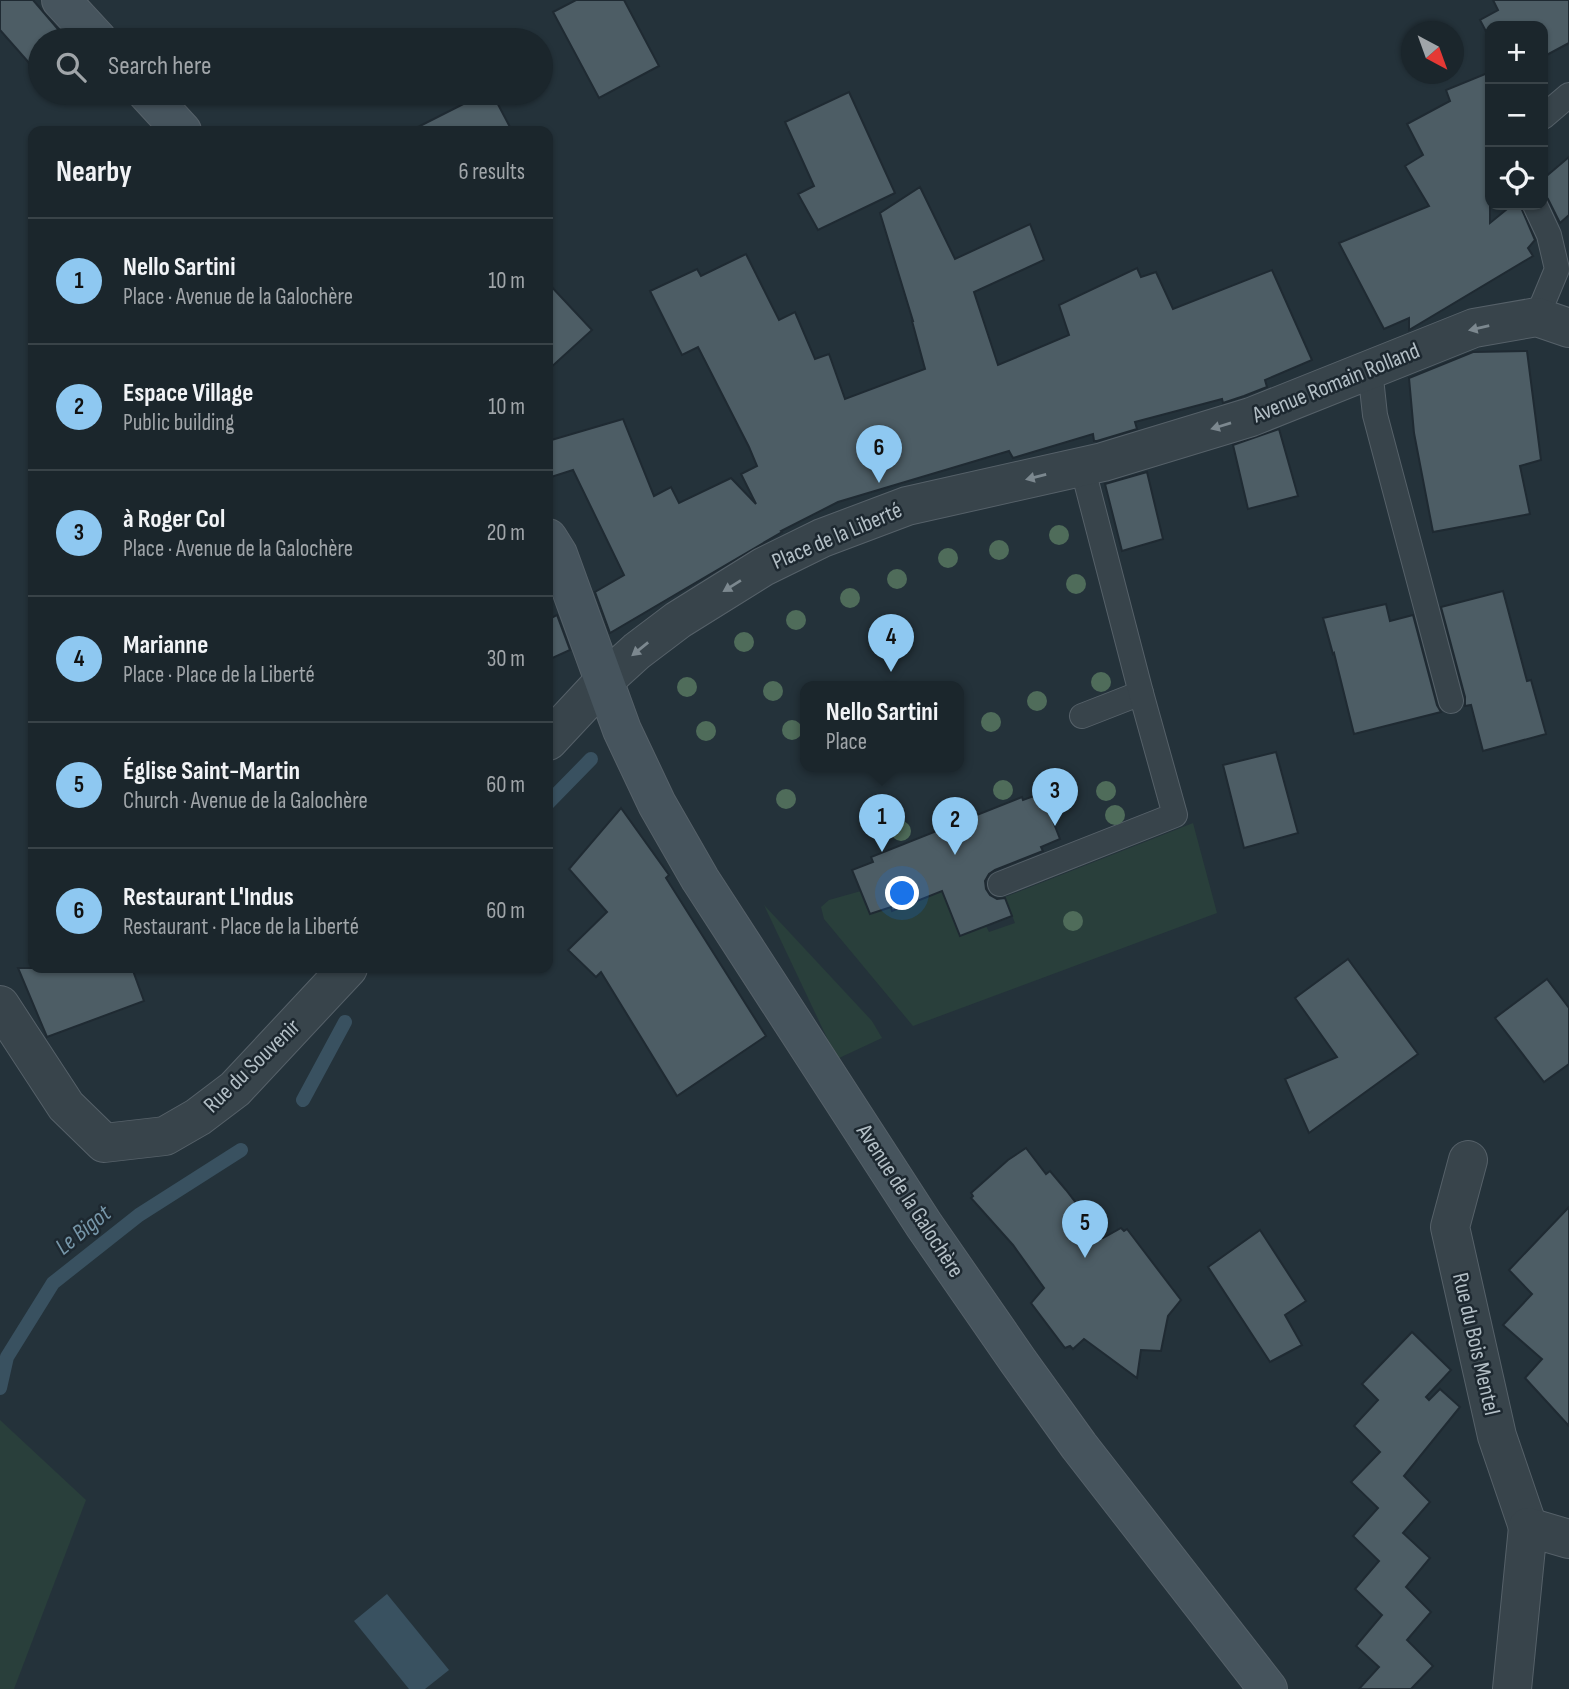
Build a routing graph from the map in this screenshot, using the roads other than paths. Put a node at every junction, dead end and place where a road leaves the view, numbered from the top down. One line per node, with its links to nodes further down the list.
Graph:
1 (61, 0): 2 (street)
2 (88, 28)
3 (1569, 95): 5 (lane)
4 (158, 105): 6 (street)
5 (1548, 113)
6 (177, 126)
7 (1537, 210): 8 (lane)
8 (1553, 322): 9 (street, Avenue Romain Rolland, one-way to 9)
9 (1370, 369): 10 (street, Avenue Romain Rolland, one-way to 10); 14 (lane)
10 (1093, 464): 12 (street, Place de la Liberté, one-way to 12); 13 (lane)
11 (553, 546): 12 (street, Avenue de la Galochère)
12 (604, 681): 16 (street); 23 (street, Avenue de la Galochère)
13 (1140, 694): 15 (lane); 17 (lane)
14 (1451, 701)
15 (1082, 716)
16 (553, 736)
17 (1000, 884)
18 (343, 973): 19 (street, Rue du Souvenir)
19 (0, 1004)
20 (1468, 1160): 21 (street, Rue du Bois Mentel)
21 (1528, 1527): 22 (street); 24 (street, Rue du Bois Mentel)
22 (1569, 1539)
23 (1268, 1689)
24 (1512, 1689)

